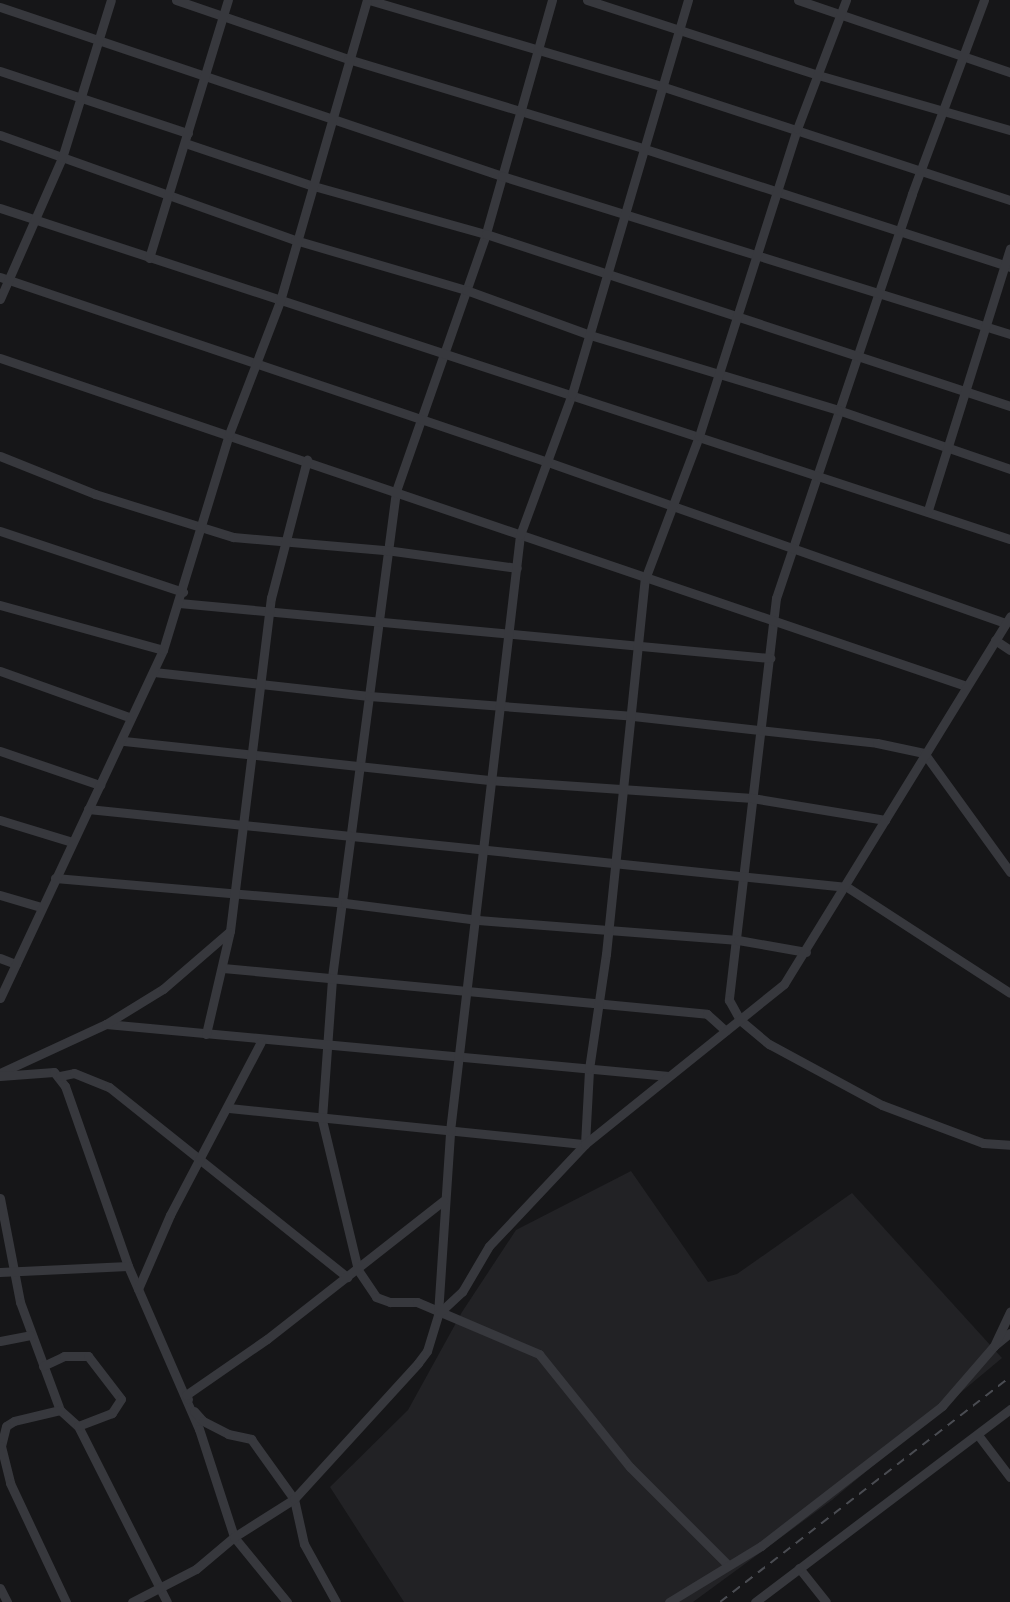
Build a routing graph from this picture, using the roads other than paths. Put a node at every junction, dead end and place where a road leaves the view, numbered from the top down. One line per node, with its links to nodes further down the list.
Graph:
1 (111, 0): 15 (street)
2 (176, 0): 12 (street)
3 (228, 0): 12 (street)
4 (368, 0): 16 (street); 17 (street)
5 (552, 0): 16 (street)
6 (587, 0): 14 (street)
7 (688, 0): 14 (street)
8 (798, 0): 13 (street)
9 (846, 0): 13 (street)
10 (984, 0): 18 (street)
11 (0, 7): 15 (street)
12 (223, 16): 17 (street); 22 (street)
13 (841, 16): 18 (street); 21 (street)
14 (680, 27): 21 (street); 23 (street)
15 (101, 38): 22 (street); 24 (street)
16 (538, 48): 23 (street); 26 (street)
17 (348, 59): 26 (street); 27 (street)
18 (962, 59): 20 (street); 25 (street)
19 (0, 71): 24 (street)
20 (1010, 72)
21 (818, 75): 25 (street); 28 (street)
22 (205, 76): 27 (street); 31 (street)
23 (661, 86): 28 (street); 32 (street)
24 (82, 99): 31 (street); 33 (street)
25 (944, 111): 29 (street); 34 (street)
26 (520, 112): 32 (street); 35 (street)
27 (330, 117): 35 (street); 36 (street)
28 (797, 129): 34 (street); 37 (street)
29 (1010, 130)
30 (0, 135): 33 (street)
31 (186, 138): 36 (street); 38 (street)
32 (642, 148): 37 (street); 41 (street)
33 (62, 158): 38 (street); 42 (street)
34 (920, 174): 39 (street); 43 (street)
35 (502, 176): 41 (street); 44 (street)
36 (310, 185): 44 (street); 45 (street)
37 (775, 191): 43 (street); 47 (street)
38 (167, 196): 45 (street); 48 (street)
39 (1010, 200)
40 (0, 208): 42 (street)
41 (624, 212): 47 (street); 50 (street)
42 (37, 220): 48 (street); 51 (street)
43 (900, 230): 49 (street); 53 (street)
44 (486, 233): 50 (street); 52 (street)
45 (295, 240): 52 (street); 55 (street)
46 (1010, 249): 49 (street)
47 (755, 257): 53 (street); 56 (street)
48 (149, 258): 55 (street)
49 (1007, 266): 57 (street)
50 (607, 275): 56 (street); 59 (street)
51 (5, 279): 54 (street); 63 (street)
52 (466, 290): 59 (street); 60 (street)
53 (879, 293): 57 (street); 61 (street)
54 (0, 299)
55 (280, 301): 60 (street); 63 (street)
56 (736, 316): 61 (street); 64 (street)
57 (985, 327): 58 (street); 65 (street)
58 (1010, 334)
59 (590, 335): 64 (street); 66 (street)
60 (444, 352): 66 (street); 69 (street)
61 (858, 357): 65 (street); 68 (street)
62 (0, 358): 70 (street)
63 (257, 364): 69 (street); 70 (street)
64 (718, 375): 68 (street); 71 (street)
65 (964, 391): 67 (street); 72 (street)
66 (572, 394): 71 (street); 75 (street)
67 (1010, 406)
68 (838, 411): 72 (street); 77 (street)
69 (421, 422): 75 (street); 78 (street)
70 (229, 434): 74 (street); 81 (street)
71 (699, 436): 77 (street); 79 (street)
72 (946, 447): 76 (street); 80 (street)
73 (0, 456): 81 (street)
74 (307, 460): 78 (street); 85 (street)
75 (545, 461): 79 (street); 83 (street)
76 (1010, 469)
77 (817, 475): 80 (street); 86 (street)
78 (396, 491): 83 (street); 87 (street)
79 (670, 506): 86 (street); 89 (street)
80 (928, 510): 84 (street)
81 (200, 528): 85 (street); 90 (street)
82 (0, 531): 90 (street)
83 (520, 535): 88 (street); 89 (street)
84 (1010, 539)
85 (283, 543): 87 (street); 93 (street)
86 (793, 548): 94 (street); 95 (street)
87 (386, 550): 88 (street); 96 (street)
88 (517, 568): 97 (street)
89 (645, 579): 94 (street); 99 (street)
90 (183, 592): 91 (street)
91 (180, 603): 93 (street); 100 (street)
92 (0, 605): 100 (street)
93 (268, 612): 96 (street); 105 (street)
94 (773, 617): 102 (street); 106 (street)
95 (1008, 620): 98 (street)
96 (379, 621): 97 (street); 107 (street)
97 (505, 635): 99 (street); 108 (street)
98 (995, 640): 101 (street); 106 (street)
99 (639, 646): 102 (street); 109 (street)
100 (163, 650): 104 (street)
101 (1010, 650)
102 (770, 658): 111 (street)
103 (0, 671): 110 (street)
104 (154, 672): 105 (street); 110 (street)
105 (261, 682): 107 (street); 114 (street)
106 (966, 686): 115 (street)
107 (369, 696): 108 (street); 116 (street)
108 (498, 705): 109 (street); 117 (street)
109 (633, 716): 111 (street); 119 (street)
110 (131, 718): 112 (street)
111 (759, 733): 115 (street); 120 (street)
112 (124, 741): 114 (street); 118 (street)
113 (0, 751): 118 (street)
114 (255, 753): 116 (street); 124 (street)
115 (924, 753): 123 (street); 129 (street)
116 (360, 764): 117 (street); 125 (street)
117 (489, 780): 119 (street); 127 (street)
118 (100, 785): 121 (street)
119 (623, 790): 120 (street); 128 (street)
120 (752, 798): 123 (street); 130 (street)
121 (88, 809): 124 (street); 126 (street)
122 (0, 820): 126 (street)
123 (885, 820): 132 (street)
124 (241, 824): 125 (street); 134 (street)
125 (354, 835): 127 (street); 135 (street)
126 (72, 842): 131 (street)
127 (483, 846): 128 (street); 137 (street)
128 (615, 863): 130 (street); 139 (street)
129 (1010, 872)
130 (745, 873): 132 (street); 140 (street)
131 (55, 878): 134 (street); 136 (street)
132 (847, 887): 141 (street); 147 (street)
133 (0, 895): 136 (street)
134 (232, 895): 135 (street); 138 (street)
135 (345, 903): 137 (street); 145 (street)
136 (41, 906): 143 (street)
137 (478, 920): 139 (street); 146 (street)
138 (230, 931): 144 (street); 151 (street)
139 (609, 931): 140 (street); 149 (street)
140 (738, 940): 141 (street); 150 (street)
141 (806, 952): 150 (street)
142 (0, 958): 143 (street)
143 (16, 964): 148 (street)
144 (223, 968): 145 (street); 153 (street)
145 (332, 979): 146 (street); 155 (street)
146 (467, 988): 149 (street); 156 (street)
147 (1010, 993)
148 (0, 998)
149 (599, 1005): 152 (street); 157 (street)
150 (740, 1020): 152 (street); 165 (street)
151 (106, 1024): 153 (street); 158 (street)
152 (726, 1031): 160 (street)
153 (206, 1034): 154 (street)
154 (261, 1042): 155 (street); 161 (street)
155 (325, 1046): 156 (street); 162 (street)
156 (459, 1058): 157 (street); 163 (street)
157 (589, 1069): 160 (street); 164 (street)
158 (0, 1074): 159 (street)
159 (60, 1076): 166 (street); 169 (street)
160 (668, 1076): 164 (street)
161 (229, 1108): 162 (street); 166 (street)
162 (322, 1120): 163 (street); 170 (street)
163 (450, 1131): 164 (street); 168 (street)
164 (585, 1144): 176 (street)
165 (1010, 1145)
166 (200, 1158): 173 (street); 174 (street)
167 (0, 1198): 172 (street)
168 (443, 1200): 170 (street); 176 (street)
169 (128, 1266): 172 (street); 174 (street)
170 (358, 1270): 173 (street); 176 (street)
171 (0, 1272): 172 (street)
172 (13, 1272): 178 (street)
173 (347, 1277): 182 (street)
174 (138, 1289): 182 (street)
175 (1010, 1311): 180 (street)
176 (438, 1314): 188 (street); 190 (street)
177 (1010, 1333): 180 (street)
178 (30, 1335): 179 (street); 181 (street)
179 (0, 1340)
180 (994, 1346): 190 (street)
181 (43, 1366): 184 (street); 185 (street)
182 (186, 1395): 188 (street); 189 (street)
183 (1010, 1409): 186 (street)
184 (60, 1410): 185 (street); 196 (street)
185 (78, 1426): 193 (street)
186 (978, 1434): 187 (street); 191 (street)
187 (1010, 1477)
188 (294, 1499): 189 (street); 200 (street)
189 (234, 1537): 193 (street); 199 (street)
190 (726, 1563): 201 (street)
191 (799, 1567): 194 (street); 202 (street)
192 (0, 1588): 195 (street)
193 (160, 1588): 197 (street); 198 (street)
194 (761, 1600)
195 (7, 1602)
196 (66, 1602)
197 (132, 1602)
198 (167, 1602)
199 (287, 1602)
200 (336, 1602)
201 (669, 1602)
202 (826, 1602)

